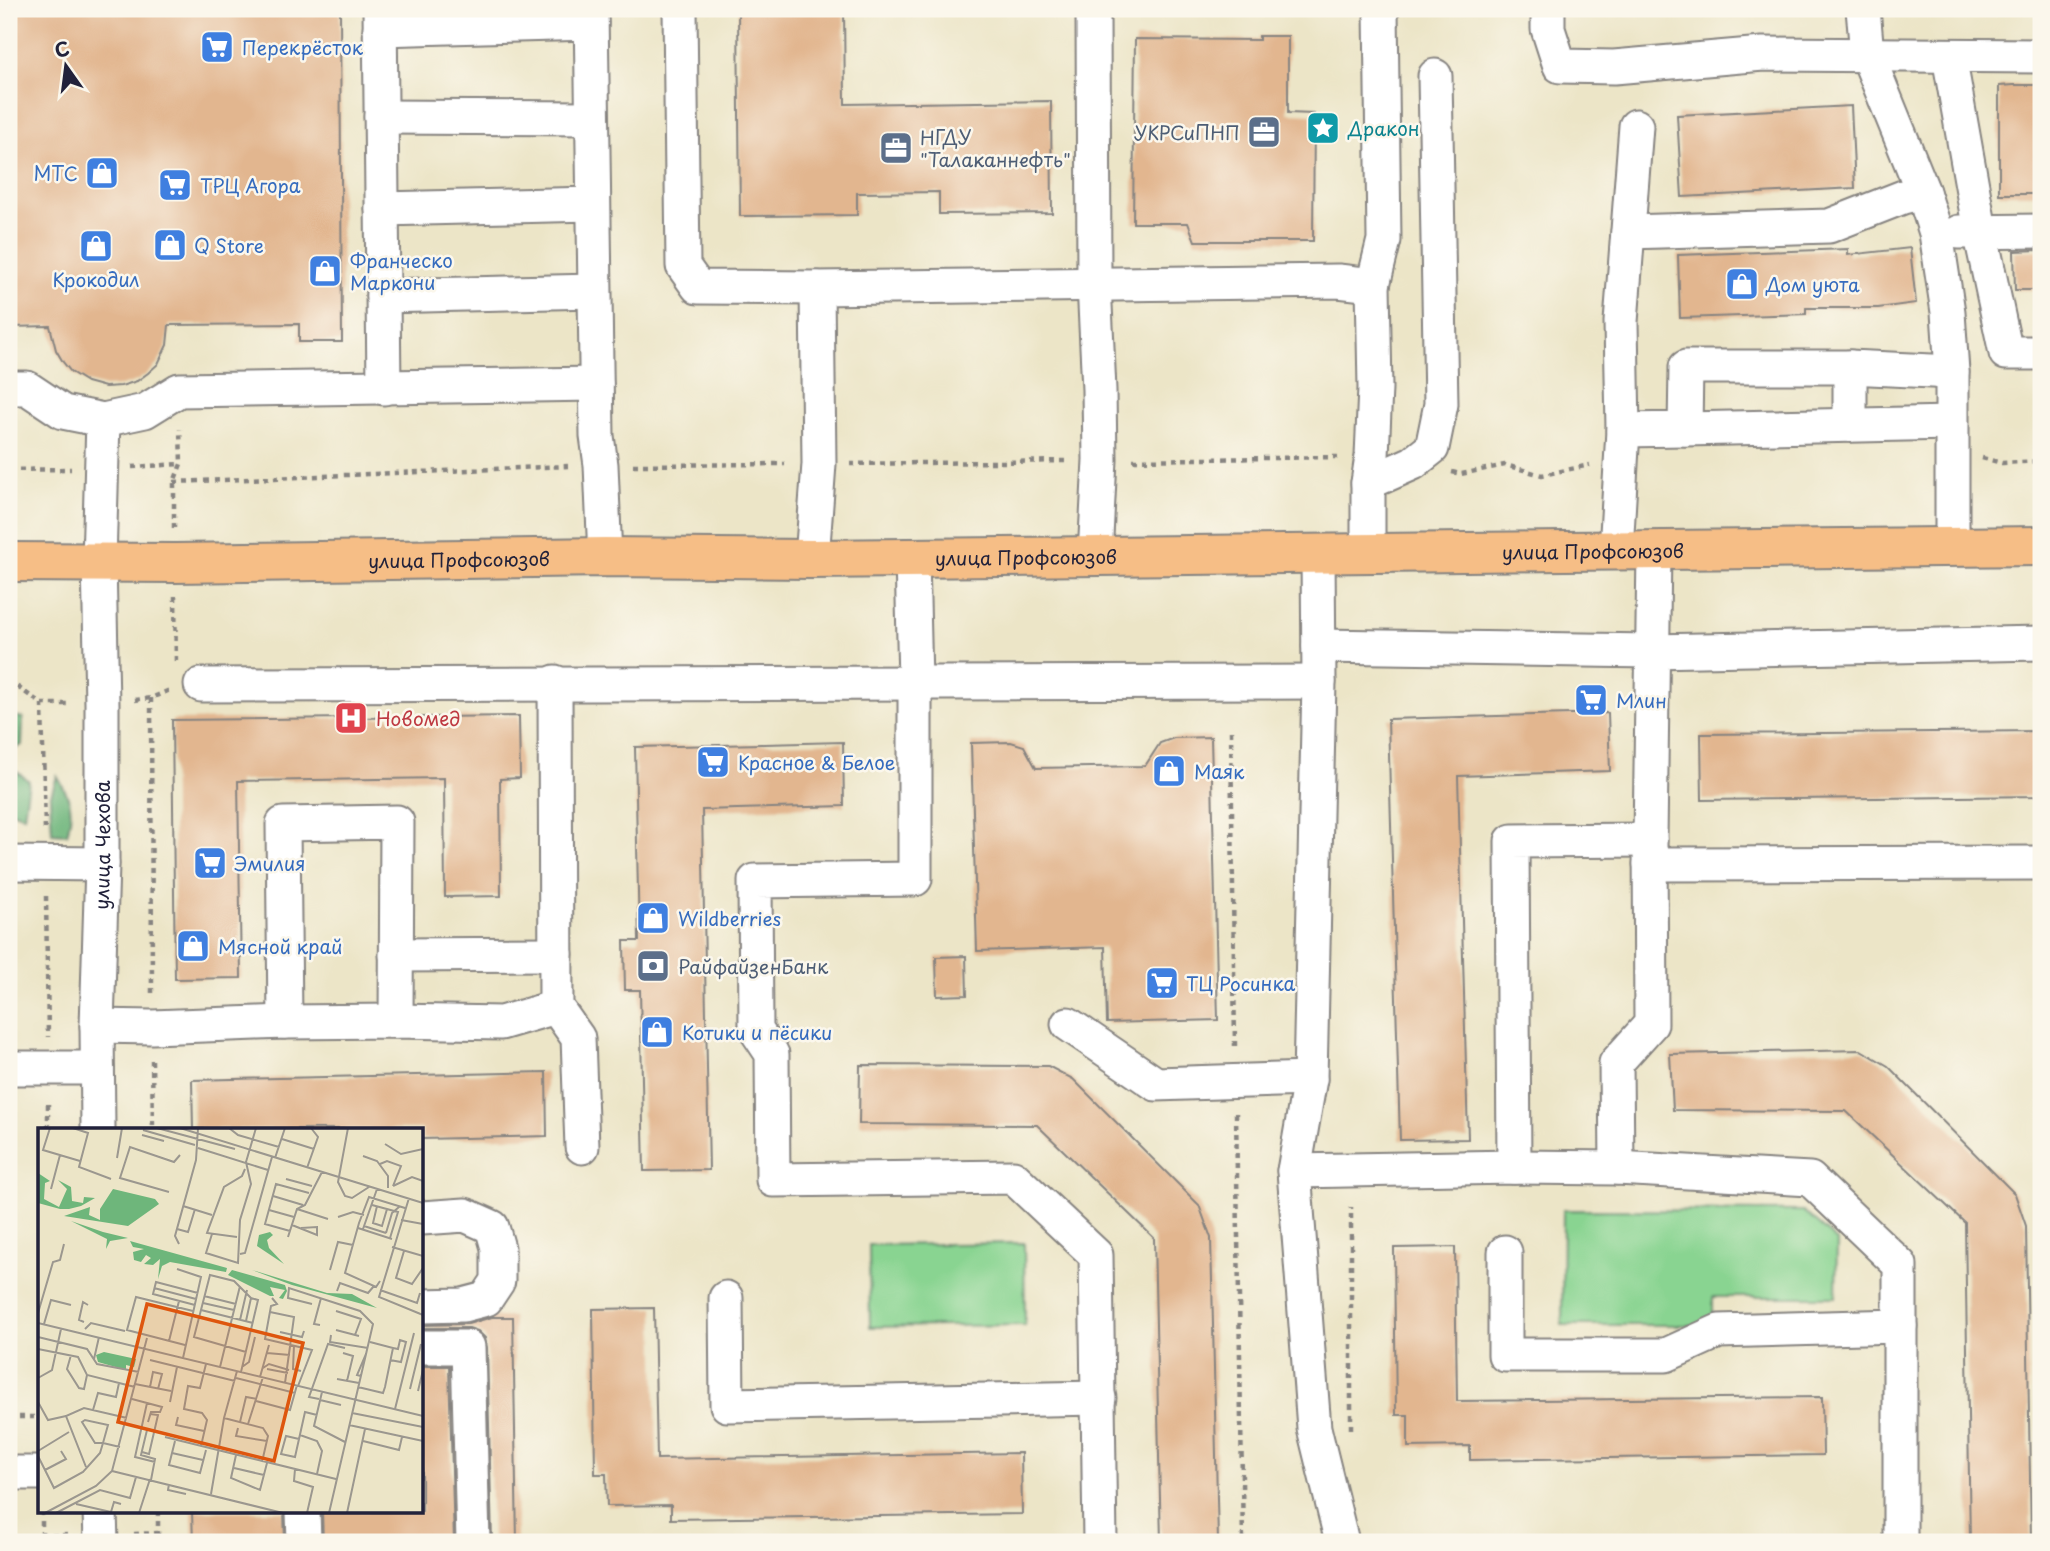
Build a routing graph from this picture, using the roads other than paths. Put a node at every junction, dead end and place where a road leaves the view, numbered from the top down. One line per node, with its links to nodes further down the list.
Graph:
1 (680, 9): 24 (street)
2 (1093, 9): 22 (street)
3 (1381, 9): 23 (street)
4 (1548, 9): 8 (street)
5 (1863, 9): 8 (street)
6 (591, 16): 7 (street); 13 (street)
7 (380, 19): 12 (street)
8 (1867, 54): 9 (street); 15 (street)
9 (1949, 56): 10 (street); 19 (street)
10 (2041, 56)
11 (1434, 76): 38 (street)
12 (381, 117): 13 (street); 17 (street)
13 (592, 118): 16 (street)
14 (1636, 126): 20 (street)
15 (1923, 192): 20 (street); 21 (street)
16 (593, 204): 17 (street); 25 (street)
17 (382, 209): 26 (street)
18 (2041, 230): 19 (street)
19 (1980, 231): 21 (street); 27 (street)
20 (1628, 232): 37 (street)
21 (1936, 233): 29 (street)
22 (1094, 283): 23 (street); 24 (street); 45 (street)
23 (1373, 285): 38 (street)
24 (817, 288): 48 (street)
25 (594, 291): 26 (street); 30 (street)
26 (383, 296): 32 (street)
27 (2041, 353)
28 (1850, 367): 29 (street); 35 (street); 36 (street)
29 (1952, 372): 34 (street)
30 (596, 384): 32 (street); 46 (street)
31 (9, 388): 33 (street)
32 (384, 388): 33 (street)
33 (103, 420): 50 (street, улица Чехова)
34 (1951, 424): 35 (street); 40 (street)
35 (1850, 425): 36 (street)
36 (1685, 429): 37 (street)
37 (1622, 445): 42 (street)
38 (1368, 483): 43 (street)
39 (2041, 546): 40 (main road, улица Профсоюзов)
40 (1952, 547): 41 (main road, улица Профсоюзов)
41 (1654, 550): 42 (main road, улица Профсоюзов); 53 (street)
42 (1616, 551): 43 (main road, улица Профсоюзов)
43 (1368, 553): 44 (main road, улица Профсоюзов)
44 (1318, 554): 45 (main road, улица Профсоюзов); 52 (street)
45 (1095, 556): 47 (main road, улица Профсоюзов)
46 (605, 557): 48 (main road, улица Профсоюзов); 50 (main road, улица Профсоюзов)
47 (912, 558): 48 (main road, улица Профсоюзов); 56 (street)
48 (812, 559)
49 (9, 562): 50 (main road, улица Профсоюзов)
50 (99, 562): 61 (street, улица Чехова)
51 (2041, 643): 53 (street)
52 (1320, 646): 53 (street); 57 (street)
53 (1652, 651): 58 (street)
54 (189, 679): 55 (street)
55 (555, 682): 56 (street); 62 (street)
56 (915, 682): 57 (street); 83 (street)
57 (1319, 682): 71 (street)
58 (1650, 852): 60 (street); 74 (street); 75 (street)
59 (9, 863): 61 (street)
60 (2041, 863)
61 (102, 864): 68 (street, улица Чехова)
62 (556, 954): 63 (street); 64 (street)
63 (396, 955): 65 (street); 66 (street)
64 (556, 1007): 65 (street); 73 (street)
65 (396, 1021): 66 (street)
66 (285, 1022): 68 (street)
67 (1068, 1024): 71 (street)
68 (97, 1026): 70 (street, улица Чехова)
69 (9, 1068): 70 (street)
70 (97, 1068): 72 (street, улица Чехова)
71 (1310, 1079): 76 (street)
72 (98, 1128)
73 (582, 1147)
74 (1514, 1167): 75 (street); 76 (street)
75 (1617, 1168): 81 (street)
76 (1294, 1171): 92 (street)
77 (424, 1218): 80 (street)
78 (1505, 1252): 81 (street)
79 (726, 1298): 83 (street)
80 (424, 1306)
81 (1900, 1326): 93 (street)
82 (424, 1347): 90 (street)
83 (1098, 1398): 91 (street)
84 (9, 1473): 85 (street)
85 (38, 1473)
86 (100, 1512): 88 (street)
87 (303, 1512): 89 (street)
88 (101, 1542)
89 (304, 1542)
90 (473, 1542)
91 (1100, 1542)
92 (1342, 1542)
93 (1900, 1542)

